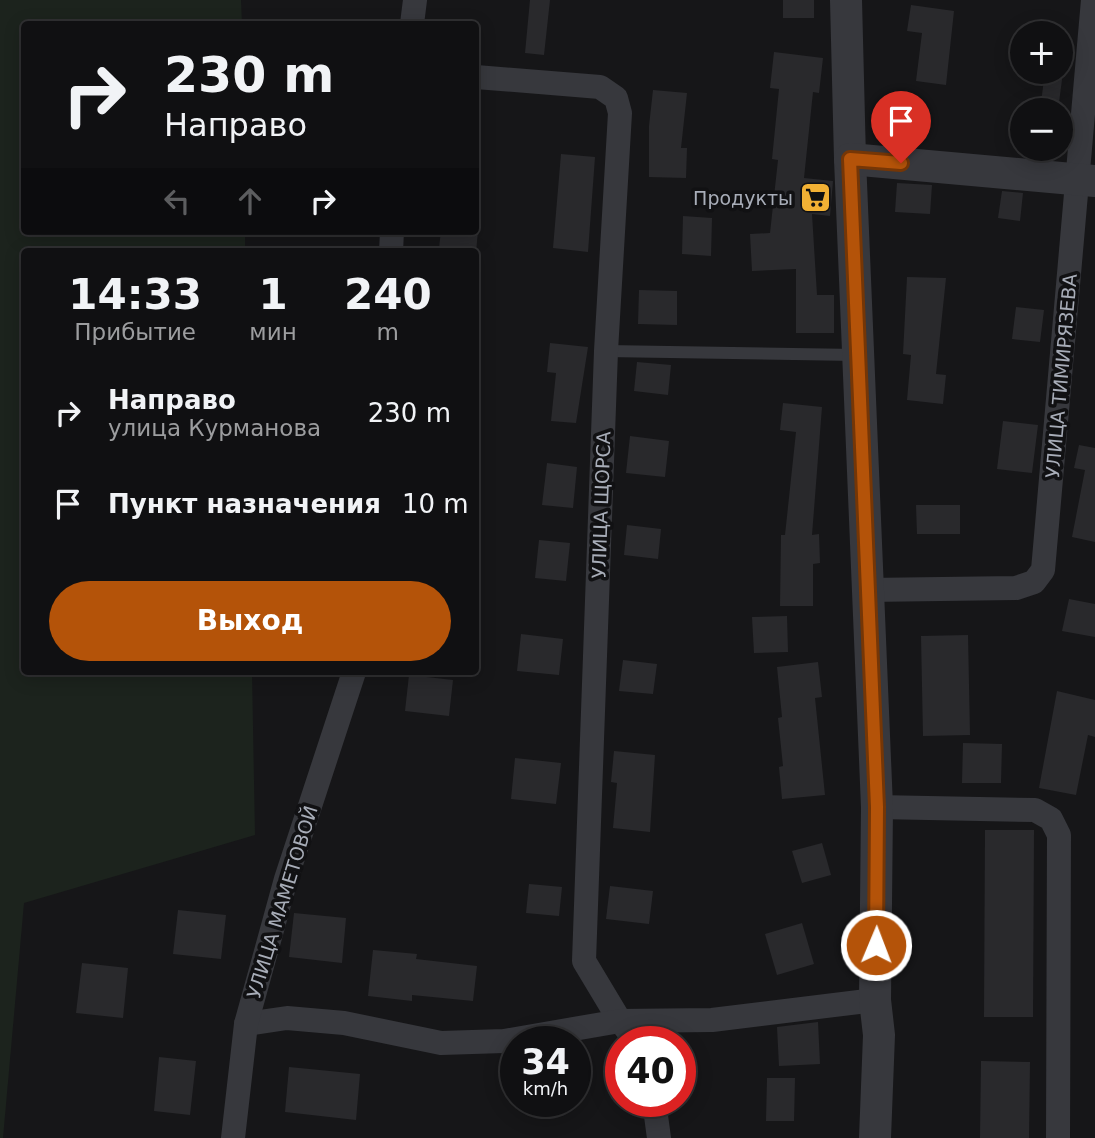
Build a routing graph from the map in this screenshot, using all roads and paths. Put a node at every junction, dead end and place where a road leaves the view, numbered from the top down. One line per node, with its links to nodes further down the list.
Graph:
1 (415, 0): 4 (street)
2 (846, 0): 6 (street)
3 (1093, 0): 7 (street, УЛИЦА ТИМИРЯЗЕВА)
4 (412, 21)
5 (479, 77): 8 (street, УЛИЦА ЩОРСА)
6 (850, 159): 7 (street); 9 (street)
7 (1087, 180): 10 (street, УЛИЦА ТИМИРЯЗЕВА)
8 (607, 351): 9 (lane); 14 (street, УЛИЦА ЩОРСА)
9 (858, 355): 10 (street)
10 (867, 590): 12 (street)
11 (353, 675): 15 (street, УЛИЦА МАМЕТОВОЙ)
12 (877, 807): 13 (street); 21 (street)
13 (875, 1000): 14 (street); 20 (street)
14 (620, 1021): 15 (street); 16 (street, УЛИЦА ЩОРСА)
15 (246, 1024): 18 (street, УЛИЦА МАМЕТОВОЙ)
16 (624, 1026)
17 (656, 1117): 19 (street)
18 (233, 1138)
19 (659, 1138)
20 (875, 1138)
21 (1058, 1138)

